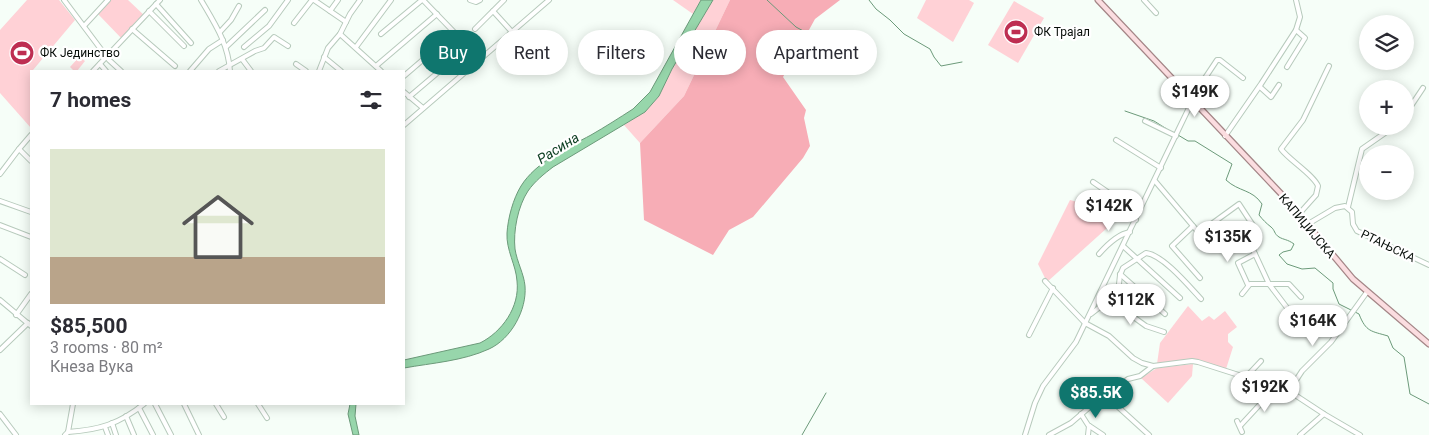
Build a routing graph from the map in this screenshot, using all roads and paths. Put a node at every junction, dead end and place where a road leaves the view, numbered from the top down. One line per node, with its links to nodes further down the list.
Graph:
1 (64, 0): 29 (street)
2 (108, 0): 29 (street)
3 (201, 0): 36 (street)
4 (288, 0): 45 (street)
5 (313, 0): 23 (street); 28 (street)
6 (338, 0): 23 (street)
7 (360, 0): 27 (street)
8 (391, 0): 46 (street)
9 (422, 0): 26 (street); 38 (street)
10 (470, 0): 11 (street)
11 (480, 0)
12 (504, 0): 24 (street)
13 (540, 0): 19 (street)
14 (549, 0): 19 (street)
15 (1096, 0): 79 (main road, КАПИЏИЈСКА)
16 (1144, 0): 25 (street)
17 (1296, 0): 35 (street)
18 (158, 2): 22 (street); 40 (street)
19 (544, 4): 34 (street)
20 (239, 6): 36 (street)
21 (265, 10): 44 (street)
22 (149, 11): 30 (street); 41 (street)
23 (330, 11): 27 (street)
24 (493, 12): 31 (street); 33 (street)
25 (1156, 13)
26 (437, 14): 32 (street); 56 (street)
27 (346, 22): 37 (street)
28 (294, 23)
29 (84, 26): 48 (street)
30 (132, 29): 48 (street); 55 (street)
31 (475, 29)
32 (451, 30)
33 (510, 30)
34 (514, 30)
35 (1296, 30): 58 (street); 75 (street)
36 (220, 32): 39 (street)
37 (340, 34): 46 (street); 49 (street)
38 (381, 34)
39 (223, 40): 44 (street); 62 (street)
40 (191, 43)
41 (184, 46)
42 (288, 46): 50 (street)
43 (496, 46): 47 (street)
44 (226, 47): 54 (street)
45 (244, 47)
46 (356, 47): 56 (street)
47 (486, 54)
48 (107, 56): 52 (street); 61 (street)
49 (324, 57): 67 (street); 68 (street)
50 (242, 59): 54 (street); 65 (street)
51 (420, 62): 70 (street)
52 (100, 64): 59 (street); 60 (street)
53 (296, 64): 66 (street)
54 (230, 65): 63 (street); 64 (street)
55 (175, 66)
56 (376, 66): 69 (street)
57 (1329, 66): 98 (street)
58 (1287, 67)
59 (94, 70)
60 (105, 70)
61 (120, 70)
62 (191, 70)
63 (221, 70)
64 (230, 70)
65 (250, 70)
66 (305, 70)
67 (319, 70)
68 (340, 70)
69 (380, 70)
70 (405, 75)
71 (435, 75): 78 (street)
72 (461, 75): 81 (street)
73 (1243, 78): 79 (street)
74 (1279, 85): 75 (street)
75 (1260, 86): 86 (street)
76 (1423, 88): 80 (street)
77 (405, 93): 78 (street)
78 (409, 97): 81 (street)
79 (1192, 100): 86 (main road, КАПИЏИЈСКА); 87 (street)
80 (1414, 101)
81 (423, 108): 83 (street)
82 (1145, 122): 87 (street)
83 (405, 124)
84 (1382, 135): 96 (street)
85 (30, 136): 89 (street)
86 (1225, 136): 98 (main road, КАПИЏИЈСКА)
87 (1176, 137): 91 (street)
88 (1116, 140): 91 (street)
89 (18, 149): 90 (street); 92 (street)
90 (30, 159)
91 (1161, 168): 93 (street)
92 (0, 174)
93 (1155, 181): 99 (street); 103 (street)
94 (1093, 182): 99 (street)
95 (0, 201): 97 (street)
96 (1348, 207): 101 (street); 112 (street, РТАЊСКА)
97 (30, 212)
98 (1299, 214): 101 (main road, КАПИЏИЈСКА)
99 (1136, 220): 105 (street)
100 (1251, 224): 103 (street); 104 (street); 109 (street)
101 (1308, 224): 120 (main road, КАПИЏИЈСКА)
102 (0, 225): 106 (street)
103 (1193, 226): 115 (street)
104 (1256, 230)
105 (1130, 232): 107 (street); 108 (street)
106 (30, 237)
107 (1122, 246): 110 (street); 131 (street)
108 (1099, 254)
109 (1255, 254): 117 (street); 118 (street)
110 (1138, 258): 113 (street); 124 (street); 125 (street)
111 (0, 259): 114 (street)
112 (1429, 265)
113 (1120, 274): 127 (street); 130 (street)
114 (26, 275)
115 (1200, 278)
116 (1045, 281): 119 (street)
117 (1269, 284): 118 (street); 123 (street); 128 (street)
118 (1248, 285): 121 (street)
119 (1053, 288): 132 (street); 135 (street)
120 (1367, 292): 136 (main road, КАПИЏИЈСКА); 144 (street)
121 (1242, 294)
122 (30, 295): 129 (street)
123 (1301, 297)
124 (1180, 298)
125 (1200, 299)
126 (0, 300): 129 (street)
127 (1107, 302): 131 (street); 134 (street)
128 (1290, 313)
129 (16, 314): 133 (street)
130 (1165, 314)
131 (1089, 316): 132 (street)
132 (1085, 323): 139 (street); 168 (street)
133 (29, 325): 137 (street)
134 (1164, 332)
135 (1029, 335)
136 (1429, 344)
137 (0, 350)
138 (1261, 361): 142 (street)
139 (1142, 363): 140 (street); 141 (street)
140 (1153, 366): 141 (street); 142 (street)
141 (1146, 371): 145 (street)
142 (1246, 377): 143 (street)
143 (1276, 387): 144 (street); 163 (street)
144 (1289, 391): 155 (street)
145 (1105, 395): 154 (street); 179 (street)
146 (73, 405): 165 (street)
147 (143, 405): 152 (street)
148 (156, 405): 174 (street)
149 (184, 405): 175 (street)
150 (217, 405): 157 (street)
151 (259, 405): 158 (street)
152 (139, 408): 156 (street); 173 (street)
153 (0, 414): 169 (street)
154 (1081, 414): 162 (street); 176 (street)
155 (1324, 414): 180 (street); 181 (street)
156 (126, 416): 160 (street); 172 (street)
157 (224, 417)
158 (267, 418)
159 (1237, 421): 163 (street)
160 (112, 423): 161 (street); 171 (street)
161 (105, 426): 167 (street); 170 (street)
162 (1089, 426): 177 (street); 178 (street)
163 (1240, 426): 164 (street)
164 (1242, 432)
165 (66, 433): 166 (street)
166 (82, 433): 167 (street)
167 (92, 433)
168 (1026, 434)
169 (16, 435)
170 (108, 435)
171 (116, 435)
172 (134, 435)
173 (153, 435)
174 (171, 435)
175 (199, 435)
176 (1049, 435)
177 (1088, 435)
178 (1103, 435)
179 (1149, 435)
180 (1300, 435)
181 (1360, 435)

